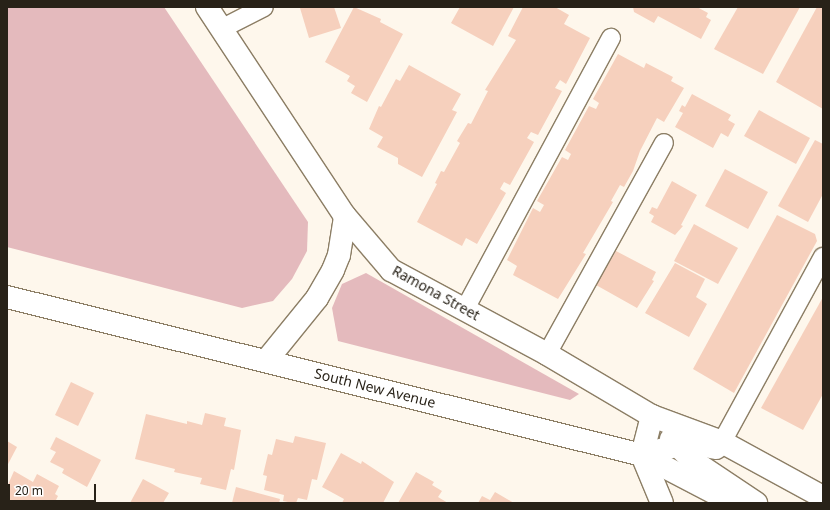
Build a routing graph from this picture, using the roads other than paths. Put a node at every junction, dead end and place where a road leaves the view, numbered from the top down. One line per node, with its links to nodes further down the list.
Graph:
1 (207, 7): 3 (main road, Ramona Street)
2 (264, 7): 3 (lane)
3 (221, 29): 6 (main road, Ramona Street)
4 (611, 38): 9 (lane)
5 (664, 143): 10 (lane)
6 (344, 216): 9 (main road, Ramona Street); 11 (main road)
7 (823, 257): 13 (lane)
8 (7, 297): 11 (main road, South New Avenue)
9 (465, 309): 10 (main road, Ramona Street)
10 (547, 354): 12 (main road, Ramona Street)
11 (266, 361): 15 (main road, South New Avenue)
12 (652, 416): 13 (main road, Ramona Street); 14 (main road); 15 (main road)
13 (722, 442): 16 (main road)
14 (676, 446): 15 (main road); 19 (main road); 20 (main road)
15 (642, 455): 17 (main road); 18 (main road, South New Avenue)
16 (823, 497)
17 (662, 503)
18 (734, 503)
19 (756, 503)
20 (817, 503)

